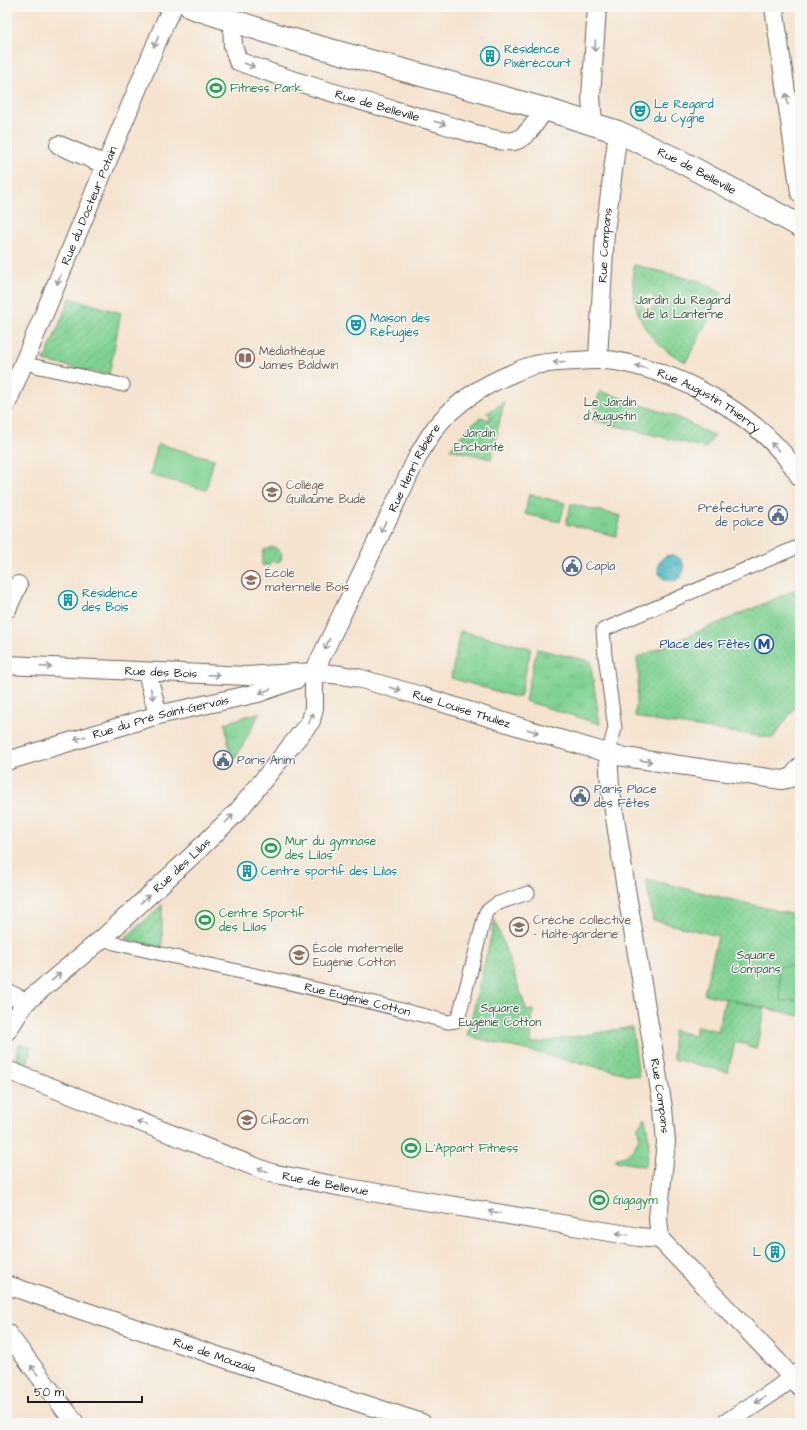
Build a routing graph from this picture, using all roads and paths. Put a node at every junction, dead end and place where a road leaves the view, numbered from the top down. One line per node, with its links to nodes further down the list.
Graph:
1 (173, 7): 10 (street, Rue du Docteur Potain, one-way to 10)
2 (190, 7): 5 (main road, Rue de Belleville)
3 (597, 7): 7 (street, one-way to 7)
4 (774, 7): 11 (street, one-way to 4)
5 (232, 21): 6 (main road, Rue de Belleville); 6 (street, Rue de Belleville, one-way to 6)
6 (545, 109): 7 (main road, Rue de Belleville)
7 (593, 124): 8 (main road, Rue de Belleville)
8 (618, 132): 12 (main road, Rue de Belleville); 13 (street, Rue Compans)
9 (59, 145): 10 (street)
10 (106, 165): 16 (street, Rue du Docteur Potain, one-way to 16)
11 (800, 193)
12 (800, 226)
13 (598, 359): 17 (street, Rue Augustin Thierry, one-way to 13); 23 (street, Rue Henri Ribière, one-way to 23)
14 (36, 366): 15 (street)
15 (123, 385)
16 (7, 403)
17 (800, 477)
18 (800, 546): 25 (street)
19 (18, 585): 20 (street)
20 (7, 610)
21 (7, 665): 22 (street, Rue des Bois, one-way to 22)
22 (147, 672): 23 (street, Rue des Bois, one-way to 23); 24 (street, one-way to 24)
23 (314, 672): 24 (street, Rue du Pré Saint-Gervais, one-way to 24); 25 (street, Rue Louise Thuliez, one-way to 25); 29 (street, Rue des Lilas, one-way to 23)
24 (158, 715): 26 (street, Rue du Pré Saint-Gervais, one-way to 26)
25 (608, 754): 27 (street, one-way to 27); 34 (street, Rue Compans)
26 (7, 761)
27 (800, 767)
28 (528, 893): 29 (street, Rue Eugénie Cotton)
29 (103, 938): 31 (street, Rue des Lilas, one-way to 29)
30 (7, 993): 31 (street)
31 (26, 1002): 32 (street, Rue des Lilas)
32 (7, 1031)
33 (7, 1070): 34 (street, Rue de Bellevue, one-way to 33)
34 (660, 1238): 37 (street)
35 (7, 1285): 39 (street, Rue de Mouzaïa)
36 (7, 1334): 38 (street, one-way to 36)
37 (797, 1379): 40 (street, one-way to 40)
38 (75, 1423)
39 (422, 1423)
40 (726, 1423)

